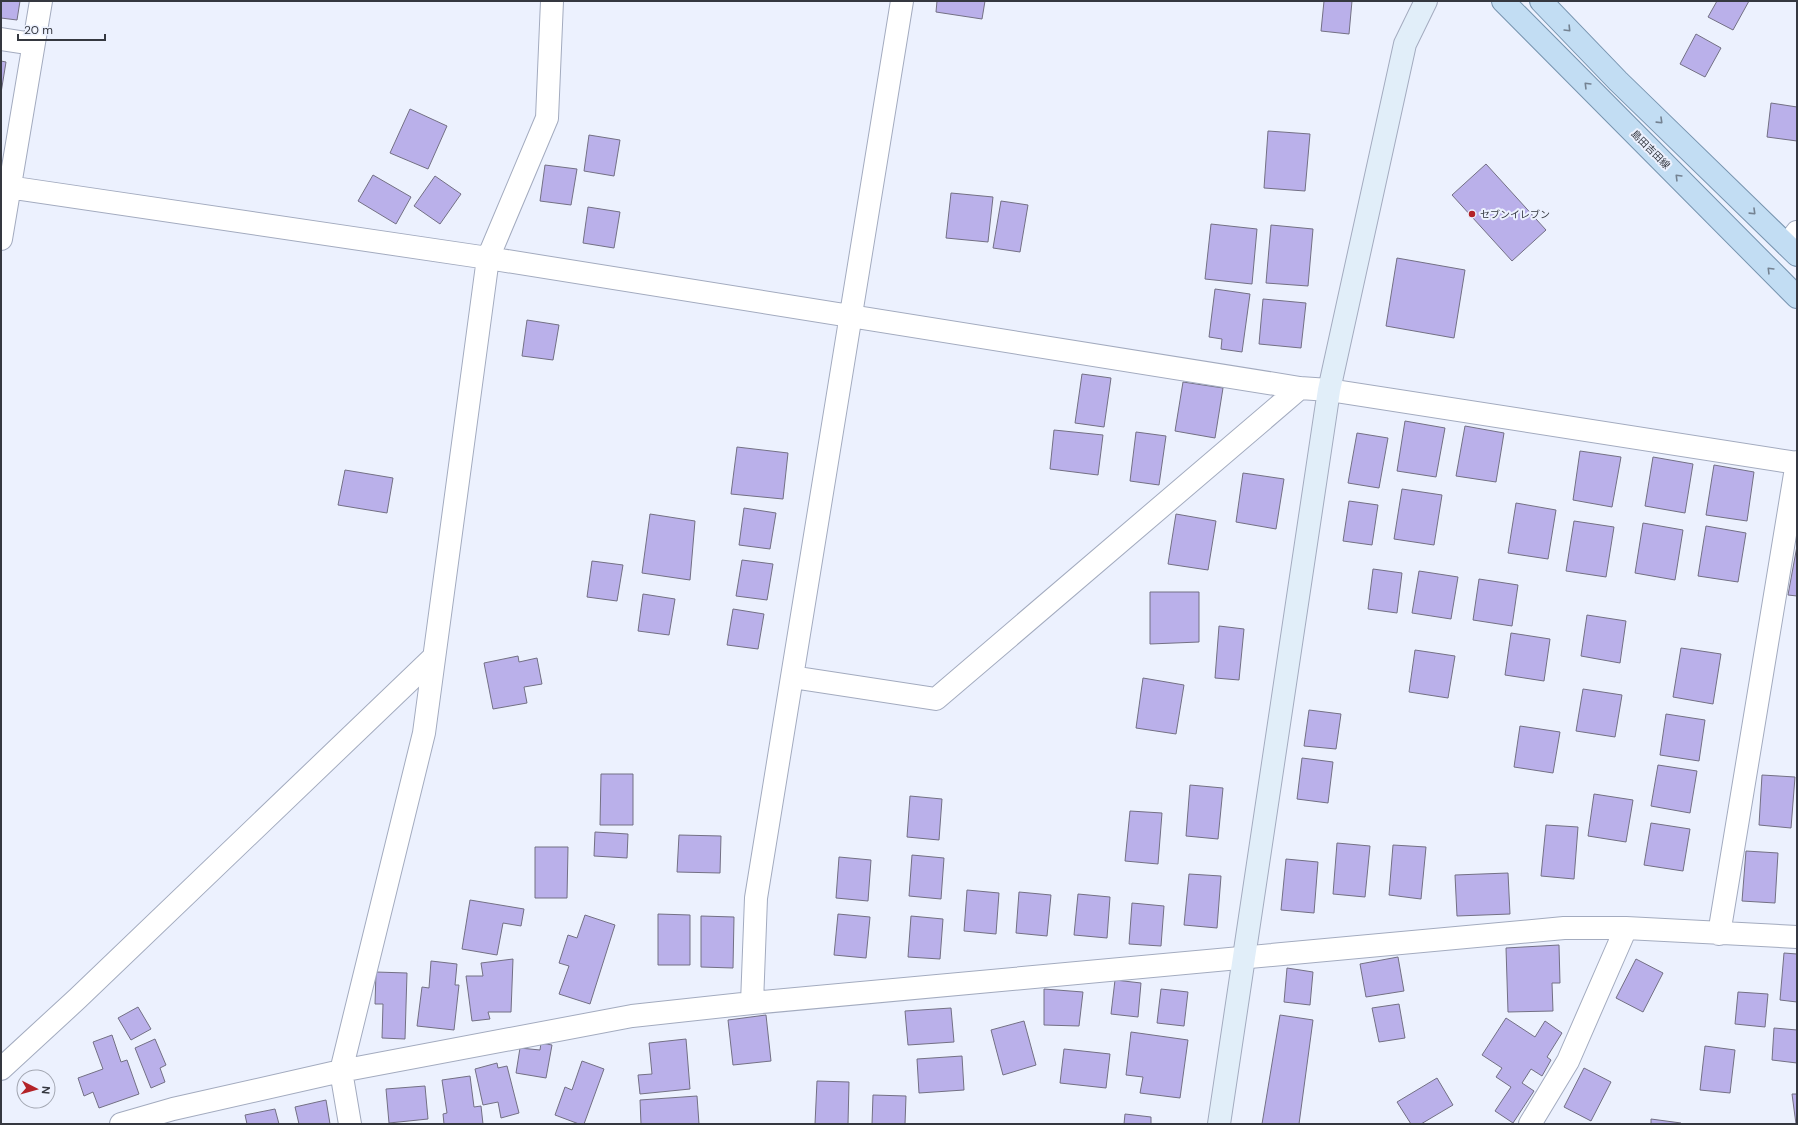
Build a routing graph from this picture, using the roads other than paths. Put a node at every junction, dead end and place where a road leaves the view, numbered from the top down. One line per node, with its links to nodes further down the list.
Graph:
1 (40, 1): 8 (street)
2 (552, 1): 12 (street)
3 (902, 1): 14 (street)
4 (1426, 1): 16 (street)
5 (1503, 1): 13 (main road, 島田吉田線, one-way to 5)
6 (1541, 1): 11 (main road, one-way to 11)
7 (1, 39): 8 (street)
8 (34, 44): 9 (street)
9 (5, 186): 10 (street); 12 (street)
10 (1, 239)
11 (1794, 244)
12 (488, 258): 14 (street); 18 (street)
13 (1797, 297)
14 (851, 317): 15 (street); 19 (street)
15 (1300, 388): 16 (street); 19 (street)
16 (1329, 390): 17 (street); 23 (street)
17 (1797, 462): 21 (street)
18 (434, 657): 25 (street); 26 (street)
19 (792, 677): 24 (street)
20 (1626, 928): 21 (street); 23 (street); 30 (street)
21 (1719, 934): 22 (street)
22 (1797, 937)
23 (1243, 957): 24 (street); 29 (street)
24 (752, 1002): 26 (street)
25 (1, 1069)
26 (341, 1071): 27 (street); 28 (street)
27 (121, 1124)
28 (350, 1124)
29 (1219, 1124)
30 (1530, 1124)

